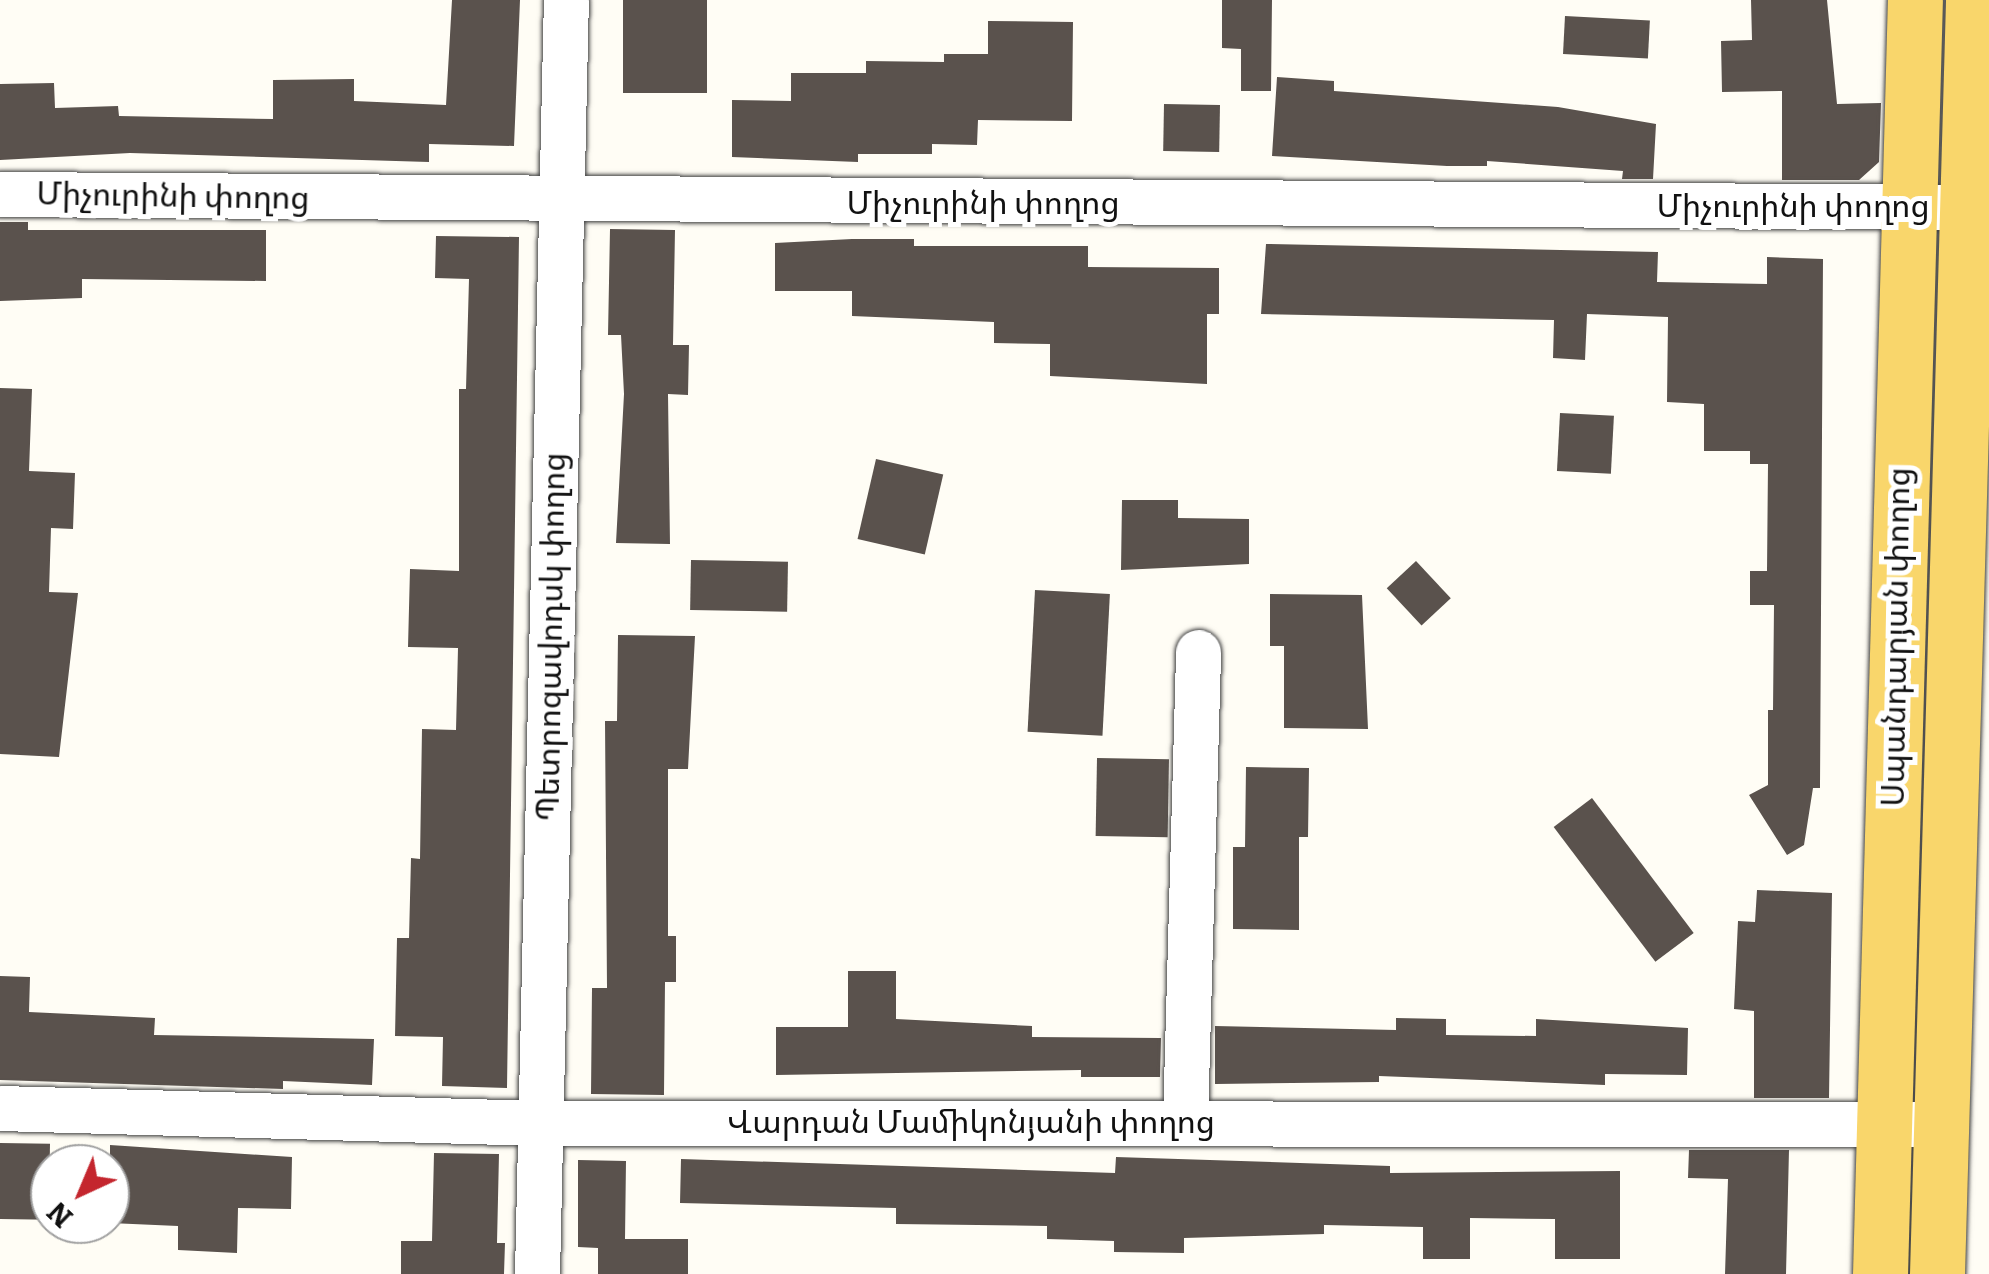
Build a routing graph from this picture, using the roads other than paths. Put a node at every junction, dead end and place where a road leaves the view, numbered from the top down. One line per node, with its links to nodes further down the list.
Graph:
1 (566, 0): 5 (street, Պետրոզավոդսկ փողոց)
2 (1915, 0): 6 (main road, Սպանդարյան փողոց)
3 (1973, 0): 7 (main road, Սպանդարյան փողոց)
4 (0, 194): 5 (street, Միչուրինի փողոց)
5 (561, 202): 6 (street, Միչուրինի փողոց); 11 (street, Պետրոզավոդսկ փողոց)
6 (1905, 207): 7 (street, Միչուրինի փողոց); 13 (main road, Սպանդարյան փողոց)
7 (1966, 207): 12 (main road, Սպանդարյան փողոց)
8 (1198, 652): 10 (street)
9 (0, 1108): 11 (street, Վարդան Մամիկոնյանի փողոց)
10 (1185, 1121): 11 (street, Վարդան Մամիկոնյանի փողոց); 13 (street, Վարդան Մամիկոնյանի փողոց)
11 (540, 1123): 14 (street, Պետրոզավոդսկ փողոց)
12 (1942, 1124): 13 (street, Վարդան Մամիկոնյանի փողոց); 16 (main road, Սպանդարյան փողոց)
13 (1885, 1125): 15 (main road, Սպանդարյան փողոց)
14 (537, 1274)
15 (1880, 1274)
16 (1937, 1274)

